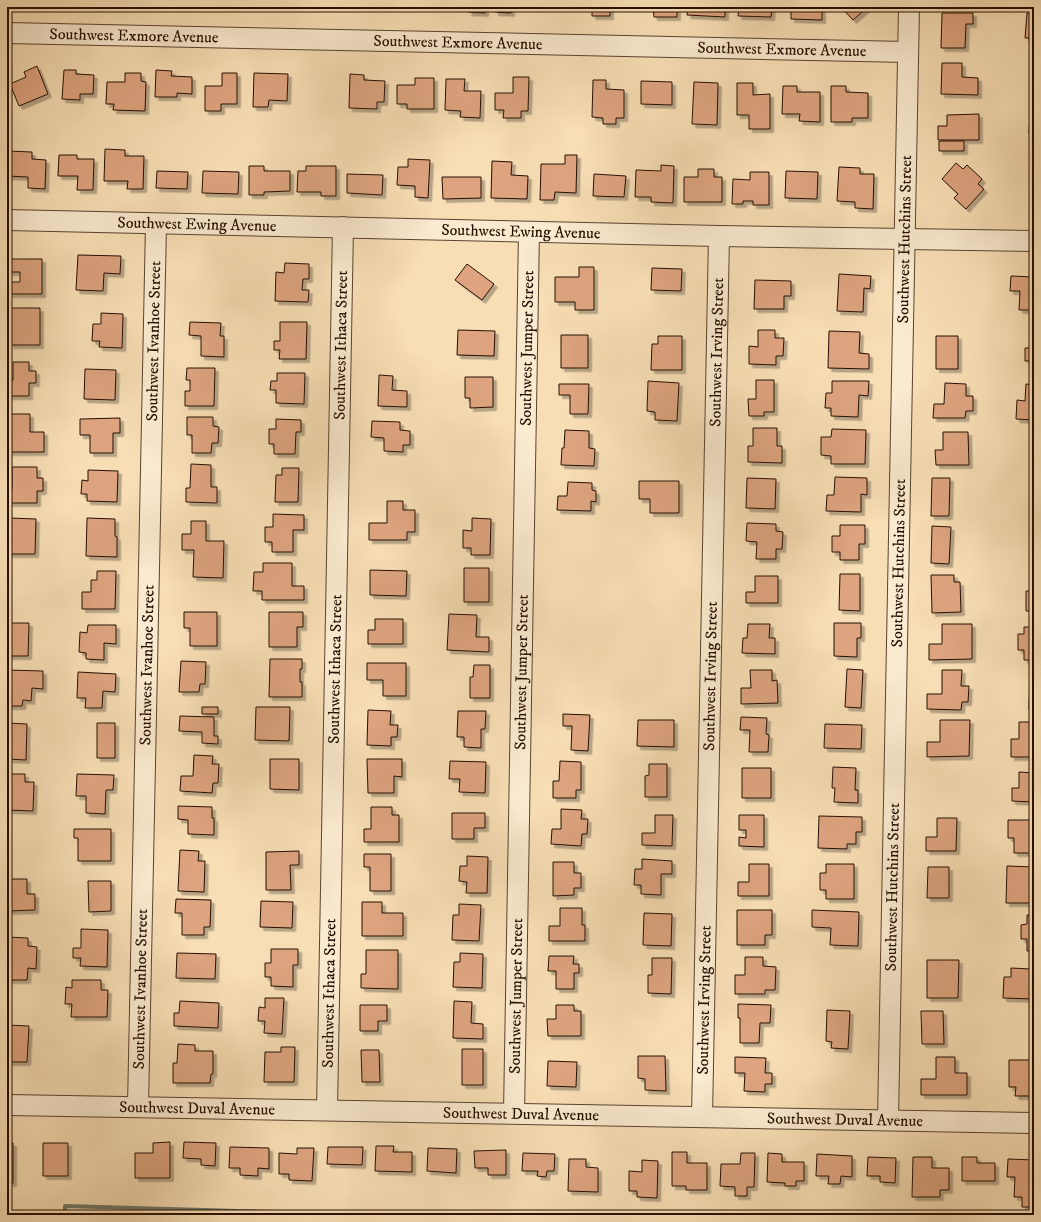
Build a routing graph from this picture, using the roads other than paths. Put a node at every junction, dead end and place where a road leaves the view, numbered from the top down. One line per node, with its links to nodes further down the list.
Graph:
1 (909, 7): 3 (street, Southwest Hutchins Street)
2 (7, 32): 3 (street, Southwest Exmore Avenue)
3 (908, 52): 9 (street, Southwest Hutchins Street)
4 (7, 220): 5 (street, Southwest Ewing Avenue)
5 (156, 224): 6 (street, Southwest Ewing Avenue); 12 (street, Southwest Ivanhoe Street)
6 (343, 227): 7 (street, Southwest Ewing Avenue); 13 (street, Southwest Ithaca Street)
7 (529, 232): 8 (street, Southwest Ewing Avenue); 14 (street, Southwest Jumper Street)
8 (719, 236): 9 (street, Southwest Ewing Avenue); 15 (street, Southwest Irving Street)
9 (904, 240): 10 (street, Southwest Ewing Avenue); 16 (street, Southwest Hutchins Street)
10 (1034, 241)
11 (7, 1105): 12 (street, Southwest Duval Avenue)
12 (138, 1106): 13 (street, Southwest Duval Avenue)
13 (327, 1110): 14 (street, Southwest Duval Avenue)
14 (514, 1113): 15 (street, Southwest Duval Avenue)
15 (702, 1117): 16 (street, Southwest Duval Avenue)
16 (888, 1120): 17 (street, Southwest Duval Avenue)
17 (1034, 1123)

